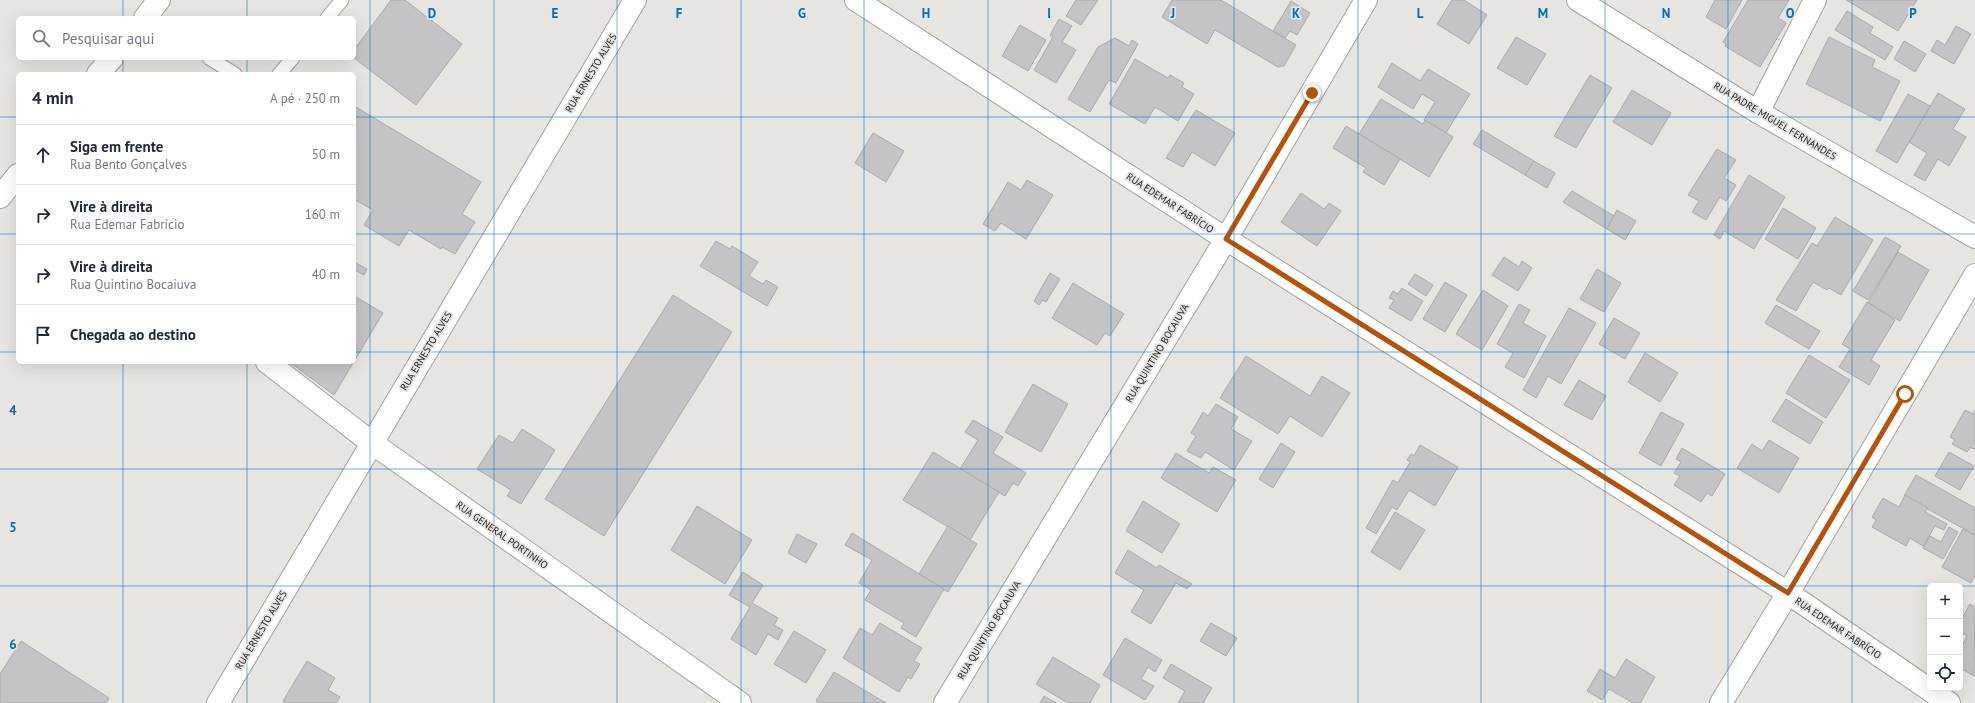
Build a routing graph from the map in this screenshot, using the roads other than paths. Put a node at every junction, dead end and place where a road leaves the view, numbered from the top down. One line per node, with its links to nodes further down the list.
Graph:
1 (159, 0): 8 (main road)
2 (342, 0): 9 (lane)
3 (634, 0): 23 (main road, RUA ERNESTO ALVES)
4 (856, 0): 20 (main road, RUA EDEMAR FABRÍCIO)
5 (1366, 0): 20 (main road, RUA QUINTINO BOCAIUVA)
6 (1578, 0): 16 (main road, RUA PADRE MIGUEL FERNANDES)
7 (1815, 0): 16 (main road)
8 (147, 16)
9 (329, 16)
10 (110, 60): 13 (main road)
11 (212, 60): 14 (lane)
12 (291, 60): 15 (lane)
13 (100, 72)
14 (232, 72)
15 (281, 72)
16 (1758, 112): 19 (main road, RUA PADRE MIGUEL FERNANDES)
17 (16, 177): 18 (main road)
18 (0, 197)
19 (1975, 237)
20 (1226, 239): 24 (main road, RUA EDEMAR FABRÍCIO); 27 (main road, RUA QUINTINO BOCAIUVA)
21 (1975, 275): 24 (main road)
22 (270, 364): 23 (main road, RUA GENERAL PORTINHO)
23 (372, 443): 25 (main road, RUA ERNESTO ALVES); 26 (main road, RUA GENERAL PORTINHO)
24 (1788, 593): 28 (main road); 29 (main road, RUA EDEMAR FABRÍCIO)
25 (218, 703)
26 (740, 703)
27 (945, 703)
28 (1720, 703)
29 (1950, 703)

